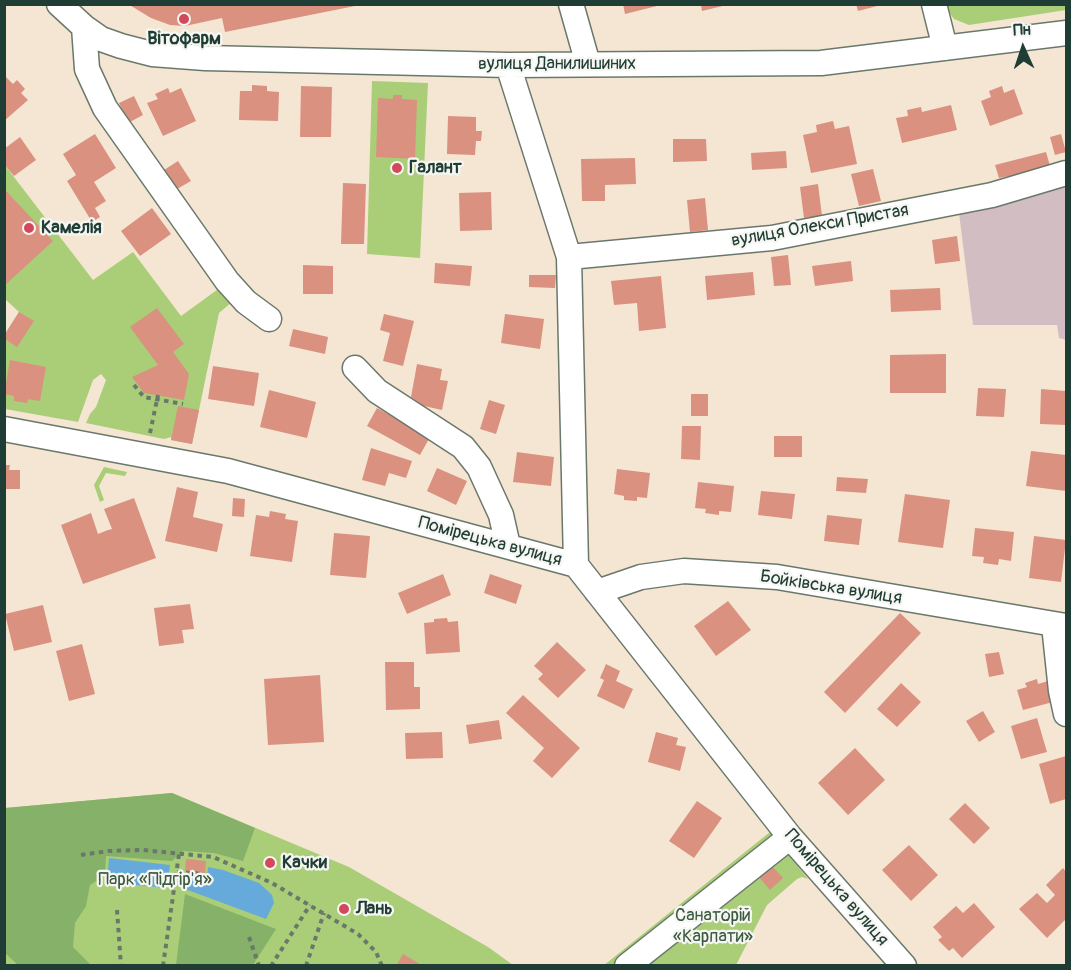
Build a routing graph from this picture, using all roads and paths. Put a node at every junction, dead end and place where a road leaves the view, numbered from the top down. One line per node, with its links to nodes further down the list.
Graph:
1 (571, 4): 7 (street)
2 (934, 4): 6 (street)
3 (60, 5): 4 (street, вулиця Данилишиних)
4 (84, 27): 8 (street, вулиця Данилишиних); 11 (street)
5 (1066, 33): 6 (street, вулиця Данилишиних)
6 (945, 48): 7 (street, вулиця Данилишиних)
7 (588, 64): 8 (street, вулиця Данилишиних)
8 (508, 65): 10 (street)
9 (1066, 173): 10 (street, вулиця Олекси Пристая)
10 (569, 257): 19 (street)
11 (269, 319)
12 (355, 368): 18 (street)
13 (134, 385): 14 (path)
14 (158, 397): 15 (path); 17 (path)
15 (183, 404)
16 (4, 429): 18 (street, Помірецька вулиця)
17 (150, 432)
18 (508, 546): 19 (street, Помірецька вулиця)
19 (576, 565): 20 (street, Помірецька вулиця)
20 (597, 592): 21 (street, Бойківська вулиця); 23 (street, Помірецька вулиця)
21 (1060, 625): 22 (street)
22 (1066, 714)
23 (790, 837): 38 (street); 39 (street, Помірецька вулиця)
24 (179, 854): 25 (path); 26 (path); 28 (path)
25 (81, 855)
26 (177, 872): 27 (path); 33 (path)
27 (204, 874)
28 (310, 905): 30 (path); 35 (path)
29 (117, 910): 32 (path)
30 (324, 913): 36 (path); 37 (path)
31 (249, 937): 34 (path)
32 (121, 966)
33 (163, 966)
34 (259, 966)
35 (271, 966)
36 (306, 966)
37 (382, 966)
38 (627, 966)
39 (904, 966)

